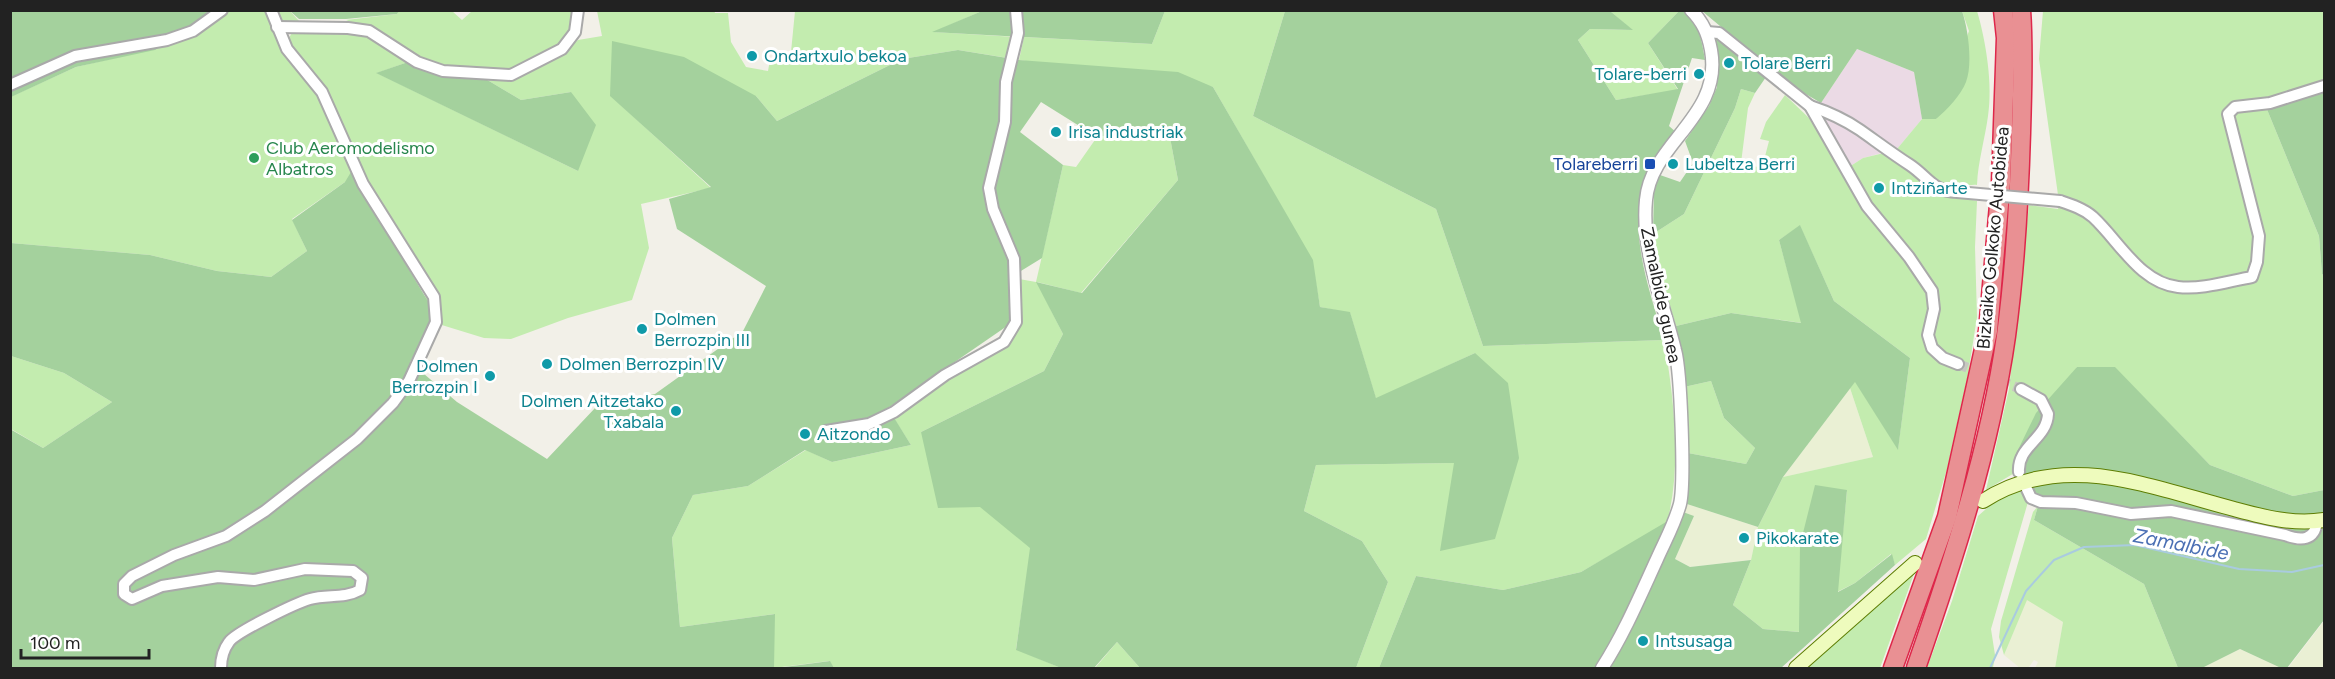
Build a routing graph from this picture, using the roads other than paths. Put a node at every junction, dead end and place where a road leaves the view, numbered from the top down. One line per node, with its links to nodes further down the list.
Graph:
1 (222, 10): 10 (street)
2 (271, 10): 8 (street)
3 (579, 10): 8 (street)
4 (1016, 10): 15 (street)
5 (1691, 10): 9 (street, Zamalbide gunea)
6 (2003, 10): 24 (highway, Bizkaiko Golkoko Autobidea)
7 (2021, 10): 25 (highway, Bizkaiko Golkoko Autobidea)
8 (277, 27): 21 (street)
9 (1707, 32): 12 (street, Zamalbide gunea); 22 (street, Zamalbide gunea)
10 (10, 85)
11 (2325, 86): 12 (street, Zamalbide gunea, bridge)
12 (1810, 106): 13 (street, Zamalbide gunea)
13 (1958, 364)
14 (2021, 389): 16 (street)
15 (826, 431)
16 (2019, 472)
17 (2025, 485): 19 (street)
18 (1983, 501): 19 (main road)
19 (2321, 521)
20 (1915, 563): 23 (main road)
21 (221, 669)
22 (1602, 669)
23 (1796, 669)
24 (1893, 669)
25 (1916, 669)

